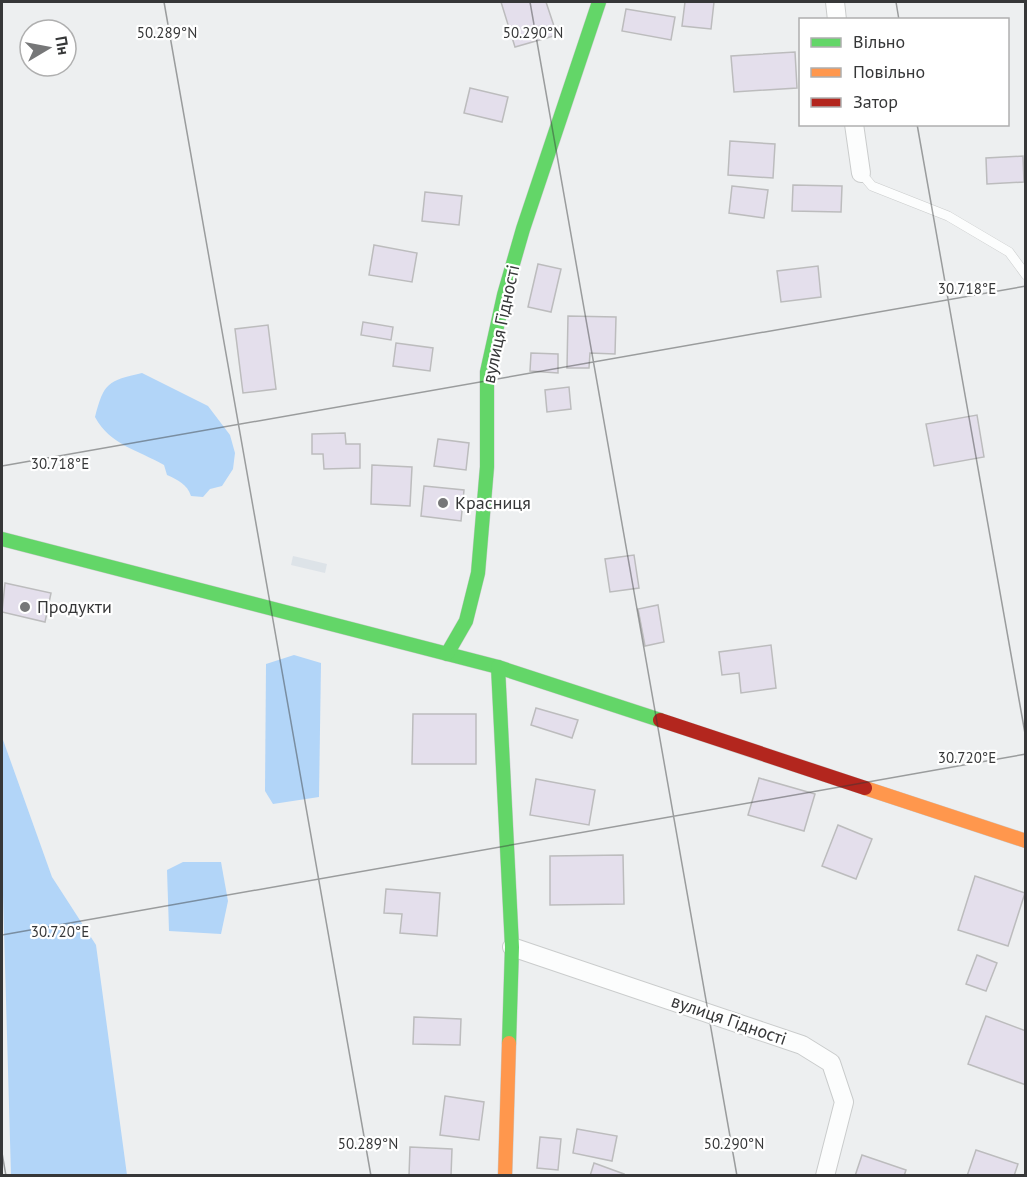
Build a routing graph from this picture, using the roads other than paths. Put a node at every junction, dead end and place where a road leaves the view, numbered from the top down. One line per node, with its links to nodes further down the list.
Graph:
1 (599, 2): 8 (street, вулиця Гідності)
2 (835, 2): 3 (street)
3 (837, 18)
4 (854, 126): 5 (street)
5 (861, 173): 6 (lane)
6 (1026, 275)
7 (2, 539): 8 (street)
8 (447, 654): 9 (street)
9 (498, 667): 10 (street); 11 (street)
10 (1026, 841)
11 (512, 947): 12 (street); 13 (street, вулиця Гідності)
12 (506, 1176)
13 (825, 1176)

